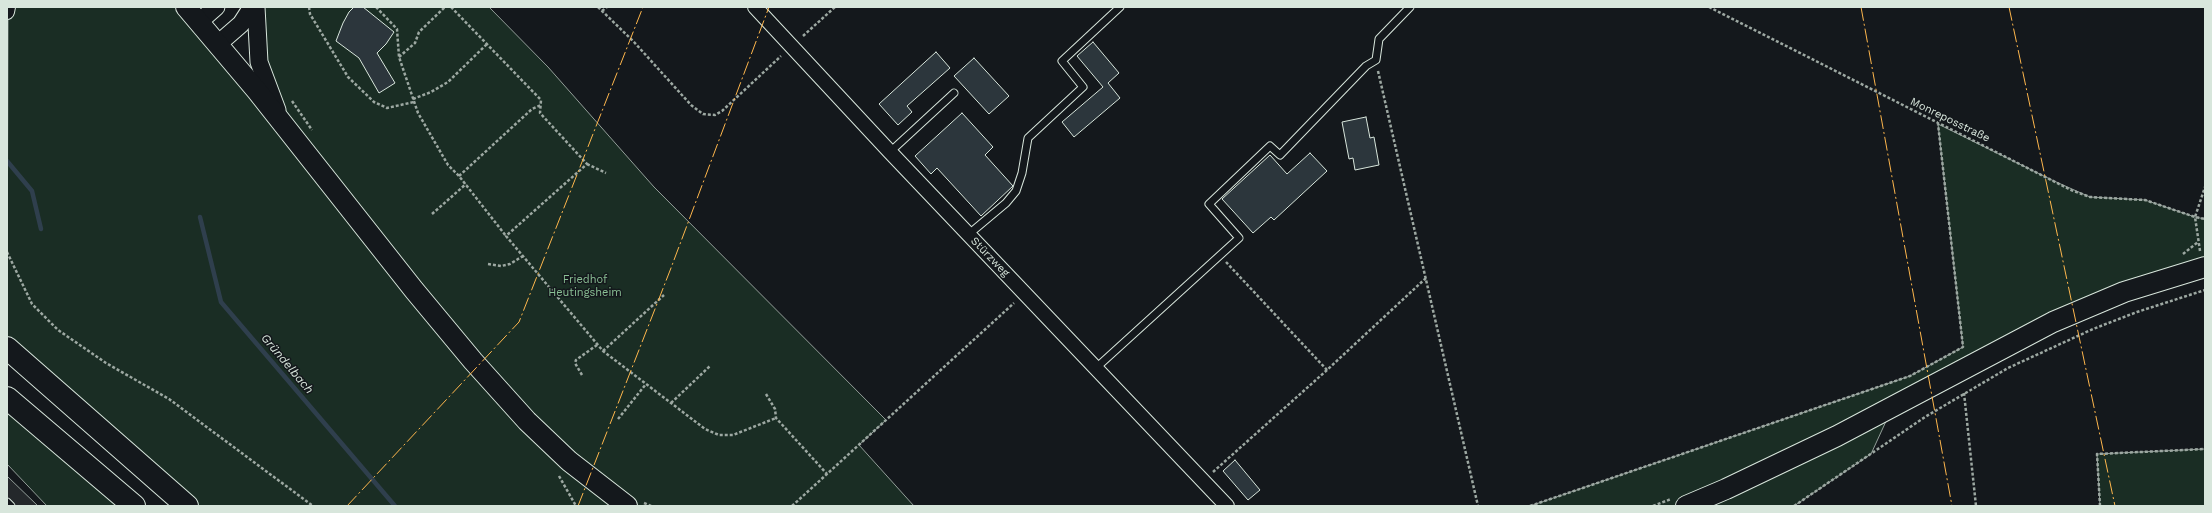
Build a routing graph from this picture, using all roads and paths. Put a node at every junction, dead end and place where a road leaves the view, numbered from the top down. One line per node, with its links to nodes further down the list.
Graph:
1 (8, 7): 18 (street)
2 (186, 7): 19 (main road)
3 (216, 7): 19 (street)
4 (252, 7): 20 (street)
5 (256, 7): 31 (street)
6 (309, 7): 27 (path)
7 (376, 7): 23 (path)
8 (445, 7): 23 (path)
9 (451, 7): 21 (path)
10 (598, 7): 17 (path)
11 (607, 7): 17 (path)
12 (755, 7): 22 (street, Stürzweg)
13 (835, 7): 22 (path)
14 (1120, 7): 41 (lane)
15 (1410, 7): 24 (lane)
16 (1708, 7): 29 (path, Monreposstraße)
17 (602, 11): 22 (path)
18 (7, 12)
19 (199, 22): 20 (main road)
20 (218, 44): 31 (main road)
21 (487, 44): 27 (path); 28 (path)
22 (792, 46): 32 (street, Stürzweg)
23 (399, 57): 27 (path)
24 (1376, 60): 45 (lane); 49 (path)
25 (954, 94): 32 (lane)
26 (288, 95): 30 (path)
27 (413, 101): 35 (path)
28 (541, 105): 33 (path); 35 (path)
29 (1938, 124): 39 (path, Monreposstraße); 82 (path)
30 (315, 134)
31 (295, 139): 68 (main road)
32 (890, 152): 41 (street, Stürzweg)
33 (586, 164): 34 (path); 42 (path)
34 (606, 173)
35 (459, 176): 36 (path)
36 (466, 184): 38 (path); 42 (path)
37 (2205, 187): 39 (path)
38 (432, 214)
39 (2195, 217): 40 (path, Monreposstraße); 43 (path)
40 (2205, 219)
41 (969, 234): 51 (street, Stürzweg)
42 (506, 236): 46 (path)
43 (2198, 242)
44 (7, 252): 76 (path)
45 (1220, 255): 57 (lane); 58 (path)
46 (523, 256): 47 (path); 53 (path)
47 (488, 264)
48 (2205, 267): 83 (main road)
49 (1426, 278): 58 (path); 81 (path)
50 (2205, 290): 61 (path)
51 (1025, 293): 57 (street, Stürzweg); 69 (path)
52 (664, 295): 55 (path)
53 (598, 345): 55 (path); 59 (path)
54 (7, 348): 75 (highway)
55 (603, 351): 60 (path)
56 (710, 366): 64 (path)
57 (1096, 368): 70 (street, Stürzweg)
58 (1327, 370): 70 (path)
59 (582, 375)
60 (646, 384): 64 (path); 66 (path)
61 (1964, 393): 84 (path); 85 (path)
62 (766, 394): 65 (path)
63 (7, 398): 74 (highway)
64 (671, 403): 65 (path)
65 (776, 418): 69 (path)
66 (618, 420)
67 (2205, 449): 86 (path)
68 (569, 461): 72 (main road); 77 (path)
69 (827, 474): 79 (path)
70 (1203, 480): 80 (street, Stürzweg)
71 (7, 502): 73 (lane)
72 (634, 503): 78 (path)
73 (11, 506)
74 (134, 506)
75 (187, 506)
76 (313, 506)
77 (576, 506)
78 (651, 506)
79 (792, 506)
80 (1227, 506)
81 (1478, 506)
82 (1530, 506)
83 (1686, 506)
84 (1794, 506)
85 (1976, 506)
86 (2100, 506)

